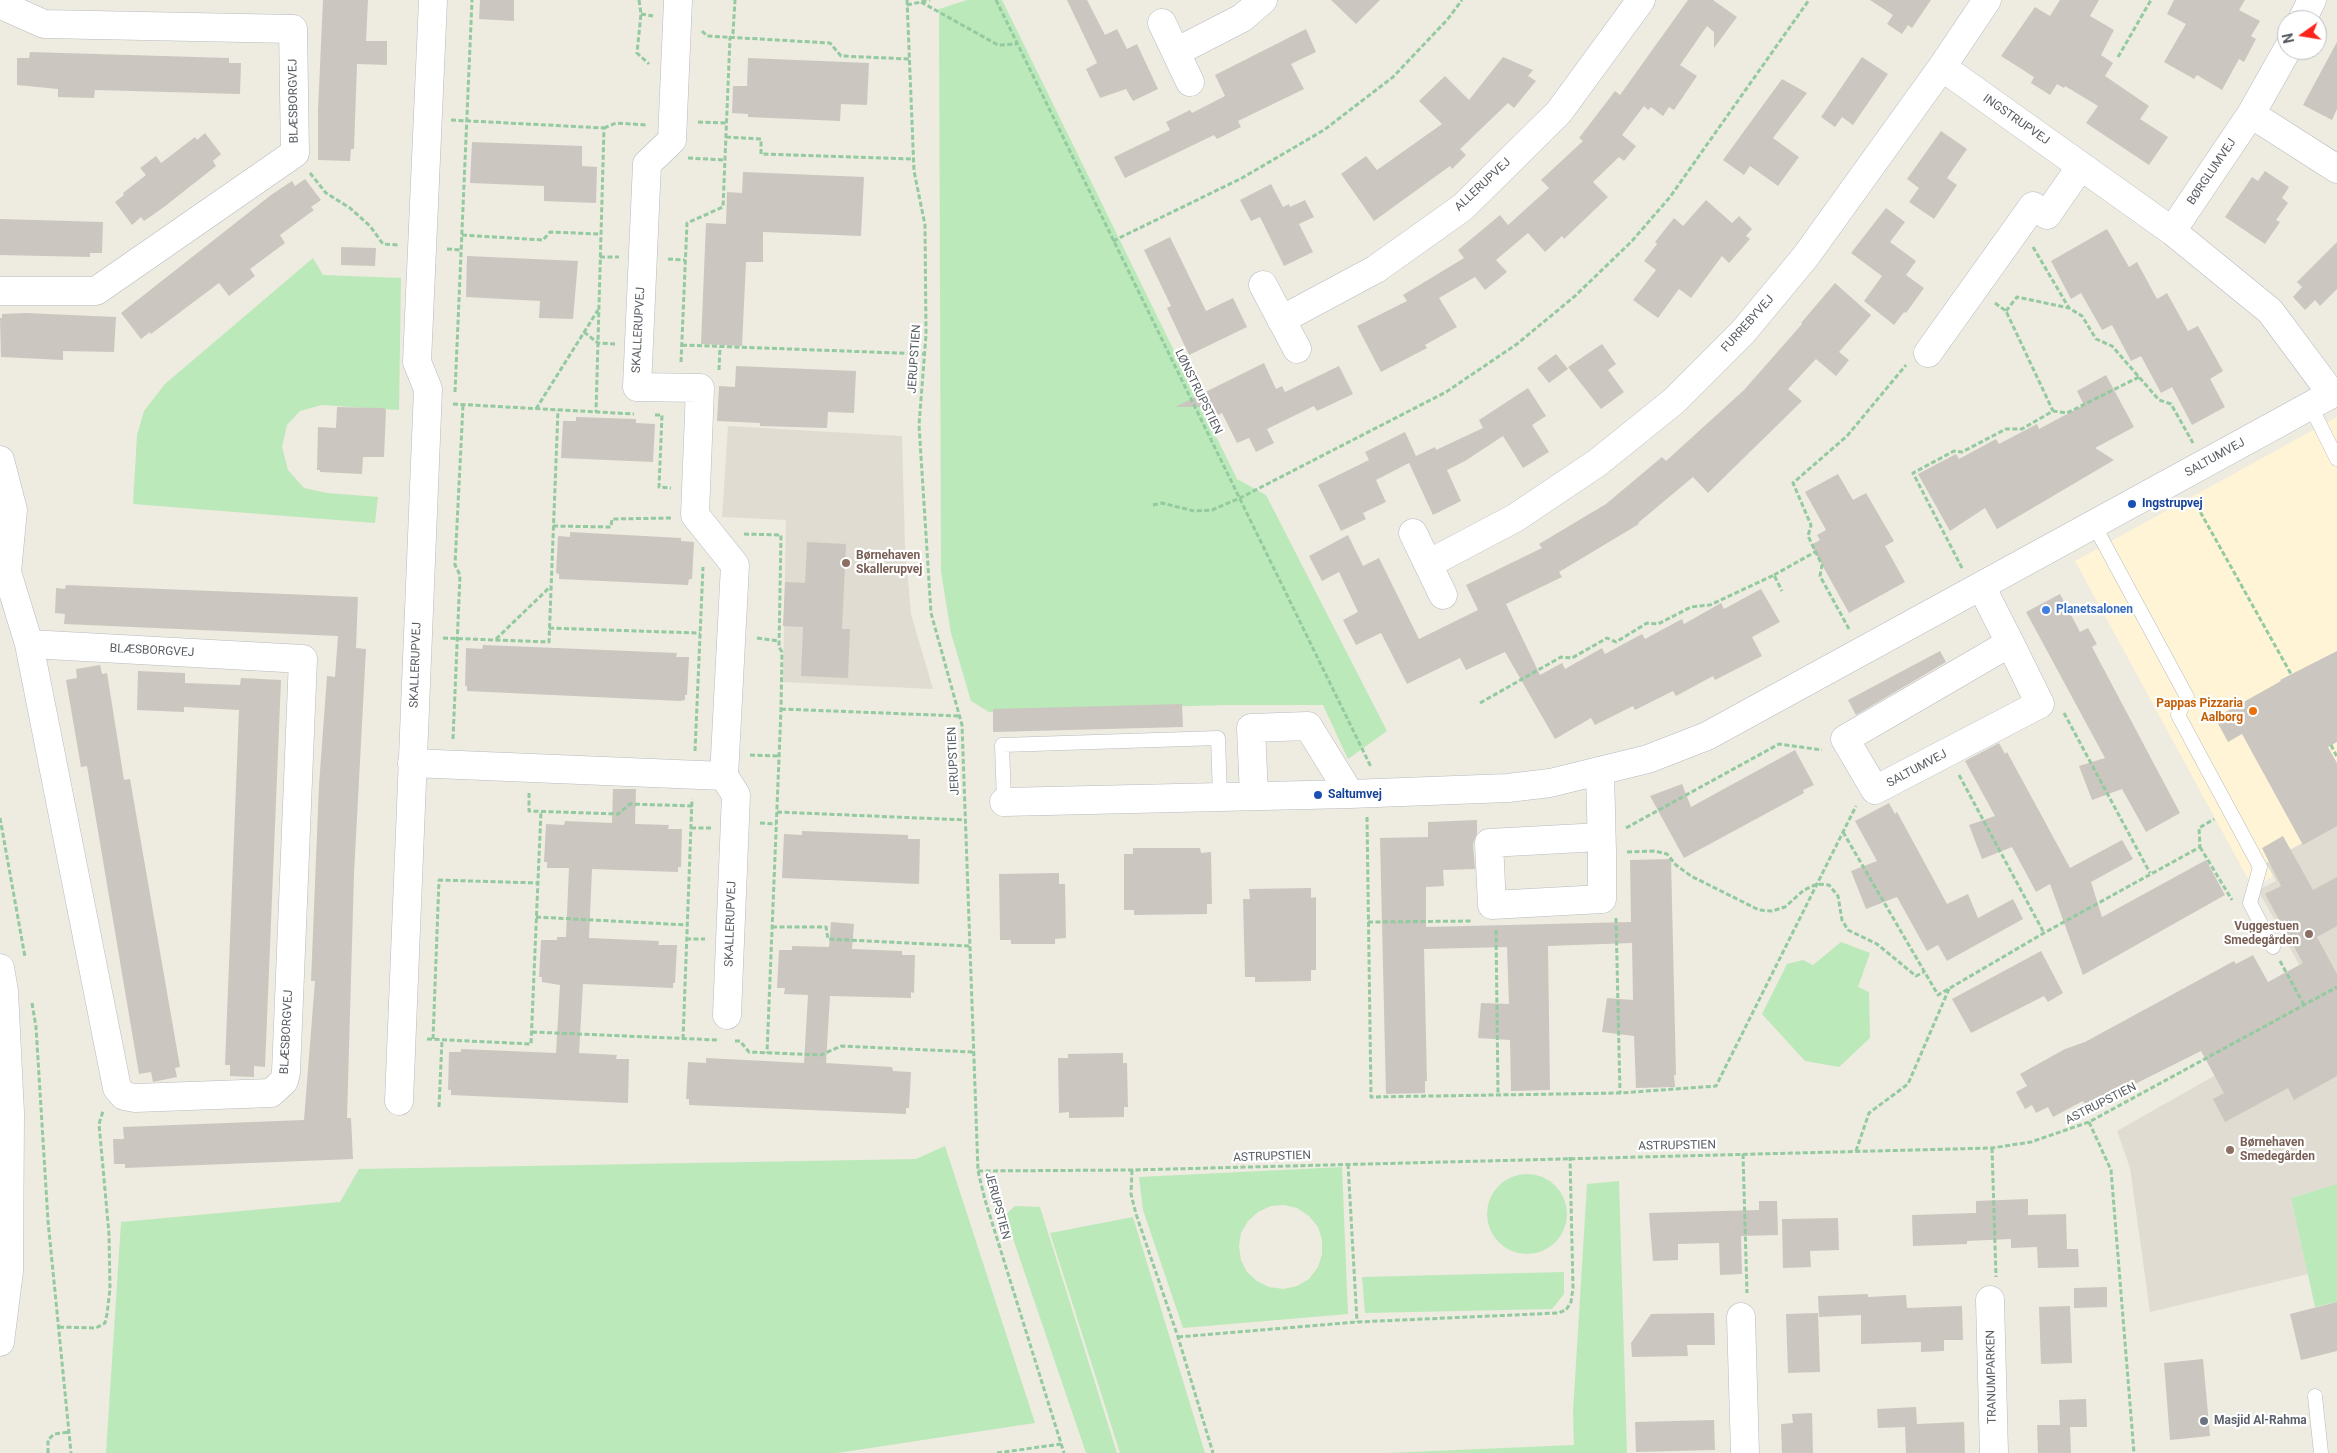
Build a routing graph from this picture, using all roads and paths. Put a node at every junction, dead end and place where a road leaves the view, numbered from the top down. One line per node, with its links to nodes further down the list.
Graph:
1 (433, 0): 30 (street, SKALLERUPVEJ)
2 (472, 0): 31 (path)
3 (640, 0): 18 (path)
4 (735, 0): 20 (path)
5 (907, 0): 15 (path, JERUPSTIEN)
6 (930, 0): 14 (path)
7 (996, 0): 21 (path, LØNSTRUPSTIEN)
8 (1263, 0): 22 (street)
9 (1462, 0): 43 (path)
10 (1641, 0): 51 (street, ALLERUPVEJ)
11 (1809, 0): 78 (path)
12 (1987, 0): 26 (street, FURREBYVEJ)
13 (2151, 0): 23 (path)
14 (922, 2): 15 (path); 21 (path)
15 (907, 5): 24 (path, JERUPSTIEN)
16 (8, 9): 35 (street, BLÆSBORGVEJ)
17 (678, 10): 18 (path); 20 (path); 28 (street, SKALLERUPVEJ)
18 (641, 14): 28 (path)
19 (1162, 23): 22 (street)
20 (730, 38): 24 (path); 34 (path)
21 (1017, 44): 43 (path, LØNSTRUPSTIEN)
22 (1176, 52): 27 (street)
23 (2118, 57)
24 (909, 59): 36 (path, JERUPSTIEN)
25 (2282, 60): 29 (street, BØRGLUMVEJ)
26 (1942, 67): 37 (street, INGSTRUPVEJ); 87 (street, FURREBYVEJ)
27 (1190, 82)
28 (674, 90): 32 (street, SKALLERUPVEJ)
29 (2252, 114): 38 (street); 40 (street, BØRGLUMVEJ)
30 (428, 119): 31 (path); 44 (street, SKALLERUPVEJ)
31 (467, 121): 33 (path); 42 (path)
32 (673, 122): 33 (path); 54 (street, SKALLERUPVEJ)
33 (604, 128): 41 (path)
34 (726, 137): 36 (path); 55 (path)
35 (295, 153): 44 (path); 47 (street, BLÆSBORGVEJ)
36 (914, 159): 59 (path, JERUPSTIEN)
37 (2081, 166): 39 (street); 40 (street, INGSTRUPVEJ)
38 (2337, 169)
39 (2019, 226): 46 (street); 48 (path)
40 (2172, 231): 63 (street, INGSTRUPVEJ)
41 (600, 234): 42 (path); 49 (path)
42 (462, 235): 65 (path)
43 (1113, 241): 78 (path, LØNSTRUPSTIEN)
44 (422, 248): 64 (street, SKALLERUPVEJ)
45 (1264, 286): 51 (street)
46 (1974, 289): 50 (path); 58 (street)
47 (0, 290)
48 (2069, 308): 50 (path); 61 (path)
49 (598, 309): 52 (path); 53 (path)
50 (2006, 311): 69 (path)
51 (1281, 320): 57 (street)
52 (584, 332): 53 (path); 67 (path)
53 (598, 343): 54 (path); 70 (path)
54 (638, 345): 62 (street, SKALLERUPVEJ)
55 (682, 345): 56 (path); 62 (path)
56 (720, 347): 59 (path); 60 (path)
57 (1297, 349)
58 (1928, 353): 85 (path)
59 (925, 354): 105 (path, JERUPSTIEN)
60 (718, 375)
61 (2139, 377): 69 (path); 75 (path)
62 (680, 388): 115 (street, SKALLERUPVEJ)
63 (2326, 396): 73 (lane); 75 (street, SALTUMVEJ)
64 (427, 403): 65 (path); 95 (street, SKALLERUPVEJ)
65 (455, 404): 66 (path)
66 (463, 405): 67 (path); 96 (path)
67 (536, 409): 68 (path)
68 (558, 410): 70 (path); 82 (path)
69 (2053, 411): 90 (path)
70 (596, 412): 71 (path)
71 (635, 414)
72 (653, 415): 77 (path)
73 (2337, 459)
74 (0, 460): 99 (street)
75 (2204, 464): 76 (street, SALTUMVEJ)
76 (2181, 476): 81 (street, SALTUMVEJ); 101 (path)
77 (674, 488)
78 (1240, 498): 79 (path); 117 (path, LØNSTRUPSTIEN)
79 (1153, 505)
80 (675, 518): 82 (path)
81 (2094, 525): 90 (street, SALTUMVEJ); 122 (lane)
82 (553, 526): 89 (path)
83 (1412, 533): 87 (street)
84 (735, 534): 103 (path)
85 (1815, 552): 88 (path); 100 (path)
86 (703, 560): 94 (path)
87 (1428, 564): 92 (street)
88 (1774, 575): 91 (path); 102 (path)
89 (551, 586): 93 (path); 97 (path)
90 (1978, 588): 98 (street, SALTUMVEJ); 100 (street, SALTUMVEJ)
91 (1782, 591)
92 (1444, 595)
93 (549, 628): 94 (path); 97 (path)
94 (700, 633): 114 (path)
95 (418, 636): 96 (path); 110 (street, SKALLERUPVEJ)
96 (457, 638): 97 (path); 111 (path)
97 (496, 640)
98 (2010, 643): 108 (street, SALTUMVEJ); 116 (street, SALTUMVEJ)
99 (29, 644): 159 (street); 159 (street, BLÆSBORGVEJ)
100 (1862, 652): 113 (street, SALTUMVEJ)
101 (2291, 674)
102 (1480, 703)
103 (781, 709): 105 (path); 124 (path)
104 (2062, 710): 129 (path)
105 (960, 716): 126 (path, JERUPSTIEN)
106 (2331, 745): 109 (path)
107 (1830, 752): 128 (path)
108 (1947, 753): 116 (street, SALTUMVEJ); 140 (path)
109 (2337, 757)
110 (412, 763): 111 (street); 130 (street, SKALLERUPVEJ)
111 (452, 764): 112 (street)
112 (530, 768): 114 (street); 123 (path)
113 (1600, 771): 117 (street, SALTUMVEJ); 128 (street)
114 (694, 775): 115 (street); 121 (path)
115 (724, 776): 150 (street, SKALLERUPVEJ)
116 (1868, 779): 127 (path)
117 (1365, 794): 118 (street, SALTUMVEJ); 118 (street); 137 (path, LØNSTRUPSTIEN)
118 (1254, 795): 119 (street, SALTUMVEJ)
119 (1220, 796): 120 (street, SALTUMVEJ); 120 (lane)
120 (1004, 802)
121 (692, 806): 123 (path); 138 (path)
122 (2229, 810): 129 (path); 142 (lane)
123 (541, 811): 132 (path)
124 (777, 812): 126 (path); 139 (path)
125 (0, 818): 143 (path)
126 (966, 820): 141 (path, JERUPSTIEN)
127 (1843, 831): 133 (path); 144 (path)
128 (1601, 844): 133 (path); 135 (street); 135 (street)
129 (2150, 873): 140 (path)
130 (408, 879): 131 (path); 151 (street, SKALLERUPVEJ)
131 (439, 880): 132 (path); 153 (path)
132 (538, 883): 136 (path)
133 (1817, 884): 144 (path); 157 (path)
134 (1616, 910): 157 (path)
135 (1496, 912): 137 (path); 158 (path)
136 (536, 917): 138 (path); 149 (path)
137 (1368, 922): 158 (path, LØNSTRUPSTIEN)
138 (687, 925): 152 (path)
139 (772, 927): 141 (path); 156 (path)
140 (2044, 932): 146 (path)
141 (969, 946): 155 (path, JERUPSTIEN)
142 (2273, 947): 148 (path)
143 (12, 963): 175 (street)
144 (1924, 972): 146 (path)
145 (2337, 987): 148 (path, ASTRUPSTIEN)
146 (1949, 988): 164 (path)
147 (31, 998): 173 (path)
148 (2304, 1005): 162 (path, ASTRUPSTIEN)
149 (532, 1032): 152 (path); 154 (path)
150 (726, 1032): 152 (path); 156 (path)
151 (401, 1038): 153 (path); 160 (street, SKALLERUPVEJ)
152 (682, 1038)
153 (433, 1039): 154 (path)
154 (442, 1040): 161 (path)
155 (973, 1052): 156 (path); 169 (path, JERUPSTIEN)
156 (767, 1053)
157 (1620, 1093): 158 (path)
158 (1498, 1094)
159 (124, 1096): 173 (path)
160 (399, 1101)
161 (439, 1107)
162 (2089, 1122): 163 (path, ASTRUPSTIEN); 186 (path)
163 (1992, 1148): 164 (path, ASTRUPSTIEN); 170 (path)
164 (1856, 1151): 165 (path, ASTRUPSTIEN)
165 (1743, 1154): 166 (path, ASTRUPSTIEN); 171 (path)
166 (1570, 1157): 167 (path, ASTRUPSTIEN); 172 (path)
167 (1348, 1164): 168 (path, ASTRUPSTIEN); 172 (path)
168 (1132, 1170): 169 (path, ASTRUPSTIEN); 174 (path)
169 (978, 1171): 178 (path, JERUPSTIEN)
170 (1990, 1300): 185 (street, TRANUMPARKEN)
171 (1741, 1316): 184 (street)
172 (1357, 1322): 174 (path)
173 (59, 1327): 177 (path)
174 (1178, 1337): 183 (path)
175 (0, 1342)
176 (2315, 1396): 187 (lane)
177 (69, 1432): 179 (path); 180 (path)
178 (1061, 1444): 181 (path); 182 (path, JERUPSTIEN)
179 (48, 1453)
180 (71, 1453)
181 (997, 1453)
182 (1064, 1453)
183 (1212, 1453)
184 (1746, 1453)
185 (1994, 1453)
186 (2134, 1453)
187 (2321, 1453)

